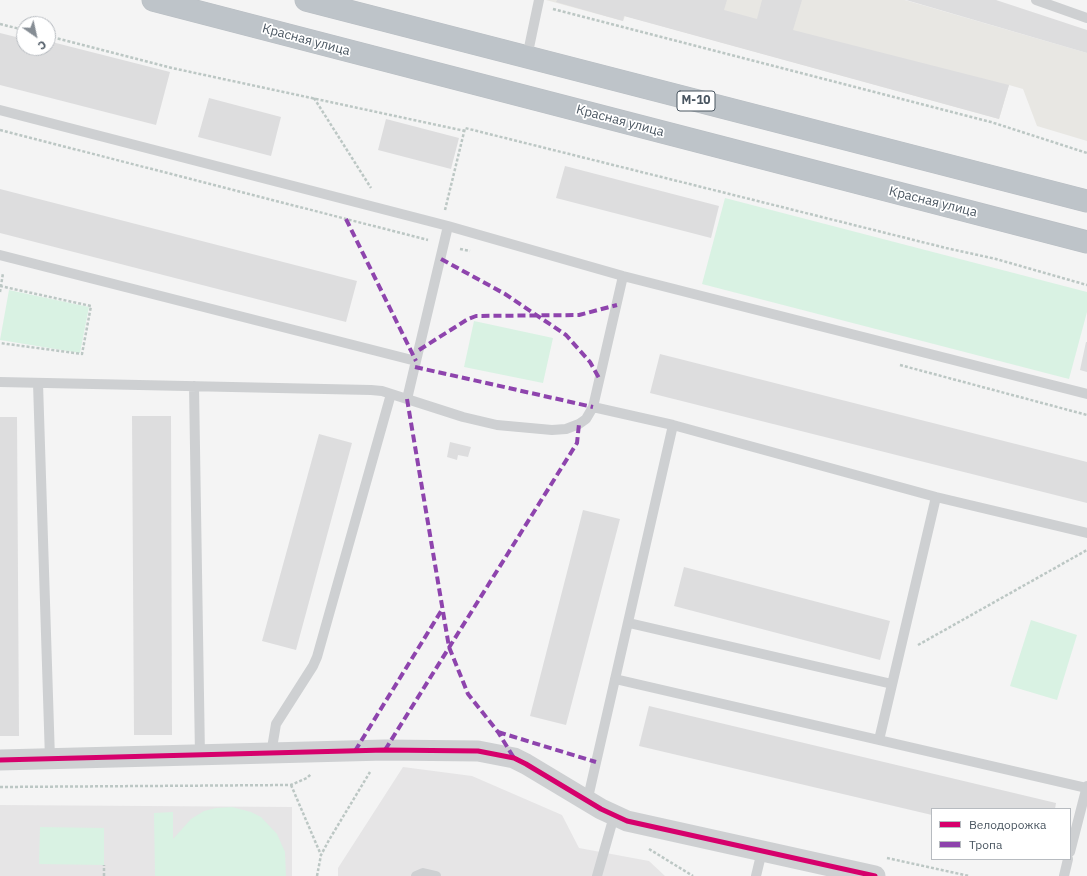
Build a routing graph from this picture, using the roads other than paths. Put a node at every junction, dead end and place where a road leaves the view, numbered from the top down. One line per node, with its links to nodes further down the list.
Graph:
1 (152, 0): 10 (highway, Красная улица)
2 (306, 0): 6 (highway, М-10)
3 (1036, 0): 5 (lane)
4 (538, 3): 6 (lane)
5 (1087, 18)
6 (527, 57): 8 (highway, М-10)
7 (0, 110): 9 (lane)
8 (1087, 202)
9 (445, 226): 12 (lane); 13 (lane)
10 (1087, 242)
11 (0, 255): 13 (lane)
12 (623, 276): 18 (lane); 20 (lane)
13 (416, 361): 19 (lane)
14 (0, 382): 15 (lane)
15 (38, 383): 16 (lane); 30 (lane)
16 (194, 386): 17 (lane); 29 (lane)
17 (391, 394): 19 (lane); 28 (lane)
18 (1087, 394)
19 (407, 399): 20 (lane)
20 (593, 407): 21 (lane)
21 (673, 426): 22 (lane); 24 (lane)
22 (936, 497): 23 (lane); 26 (lane)
23 (1087, 533)
24 (629, 623): 25 (lane); 26 (lane)
25 (615, 679): 27 (lane); 33 (lane)
26 (892, 684): 27 (lane)
27 (879, 740): 32 (lane)
28 (271, 754): 29 (street); 33 (street)
29 (200, 756): 30 (street)
30 (50, 759): 31 (street)
31 (0, 760)
32 (1087, 787): 35 (lane)
33 (587, 802): 34 (street)
34 (614, 816): 36 (street); 40 (lane)
35 (1071, 848)
36 (762, 851): 41 (lane); 42 (street)
37 (1068, 860): 43 (lane)
38 (416, 876): 39 (lane)
39 (436, 876)
40 (597, 876)
41 (756, 876)
42 (875, 876)
43 (1064, 876)

